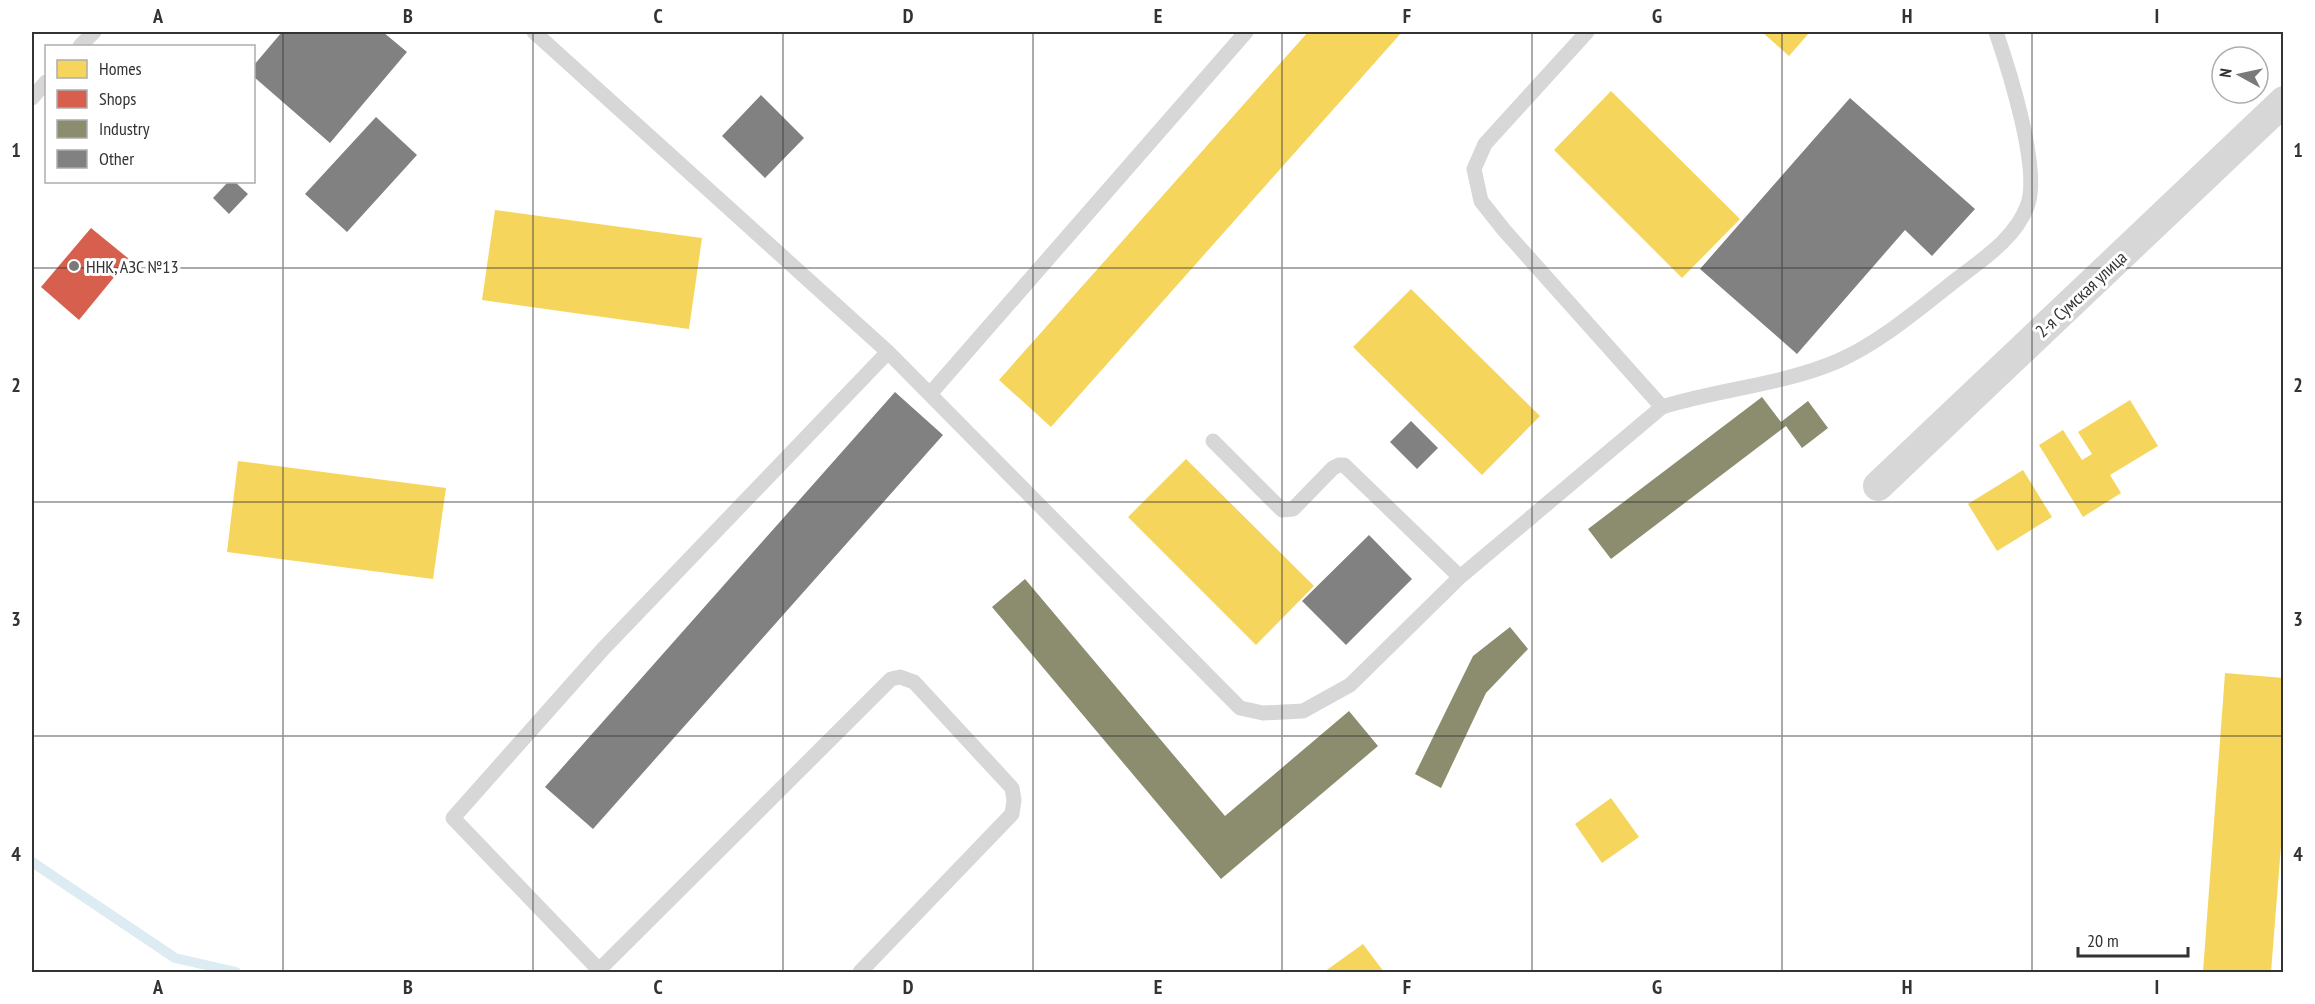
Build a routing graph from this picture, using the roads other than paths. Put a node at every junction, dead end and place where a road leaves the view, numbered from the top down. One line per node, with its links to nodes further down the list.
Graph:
1 (94, 32): 6 (lane)
2 (534, 32): 10 (lane)
3 (1246, 32): 11 (lane)
4 (1587, 32): 12 (lane)
5 (1996, 32): 12 (lane)
6 (81, 45)
7 (45, 83): 8 (lane)
8 (32, 98)
9 (2283, 101): 14 (street, 2-я Сумская улица)
10 (888, 352): 11 (lane); 16 (lane)
11 (930, 394): 15 (lane)
12 (1662, 407): 15 (lane)
13 (1213, 441): 15 (lane)
14 (1878, 486)
15 (1460, 577)
16 (600, 971): 17 (lane)
17 (860, 972)

